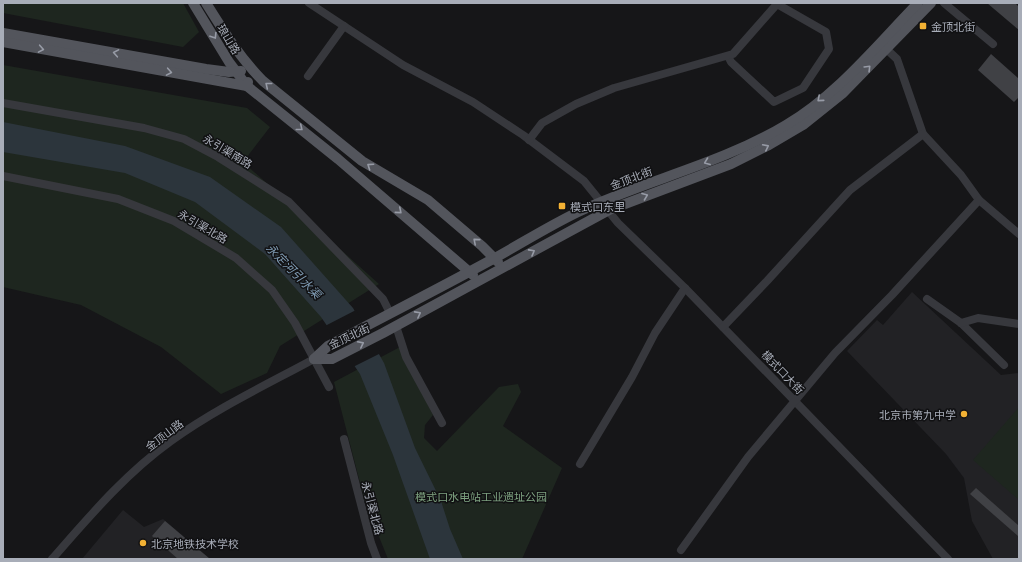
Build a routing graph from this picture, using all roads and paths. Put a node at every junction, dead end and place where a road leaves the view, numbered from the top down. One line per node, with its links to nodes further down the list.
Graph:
1 (193, 3): 15 (main road, 琅山路, one-way to 15)
2 (206, 3): 14 (main road, 琅山路)
3 (309, 3): 8 (street)
4 (918, 3): 12 (main road, 金顶北街)
5 (931, 3): 12 (main road, 金顶北街)
6 (944, 3): 11 (street)
7 (776, 4): 13 (street); 13 (street)
8 (344, 26): 16 (street); 20 (street)
9 (3, 34): 15 (main road, one-way to 9)
10 (3, 42): 17 (main road, one-way to 17)
11 (993, 44)
12 (883, 46): 19 (street); 23 (main road, 金顶北街, one-way to 23); 24 (main road, 金顶北街, one-way to 12)
13 (728, 56): 20 (street)
14 (251, 69): 15 (main road); 17 (main road); 26 (main road, one-way to 14)
15 (237, 72): 17 (main road, 琅山路)
16 (308, 76)
17 (247, 86): 28 (main road, one-way to 28)
18 (3, 102): 32 (street, 永引渠南路)
19 (924, 134): 22 (street); 36 (street)
20 (529, 140): 23 (street)
21 (3, 176): 37 (street, 永引渠北路)
22 (979, 200): 25 (street); 40 (street)
23 (601, 202): 24 (street, 模式口大街); 26 (main road, 金顶北街)
24 (609, 210): 27 (main road, 金顶北街, one-way to 24); 30 (street, 模式口大街)
25 (1019, 234)
26 (495, 258): 27 (main road); 28 (main road, 金顶北街)
27 (503, 268): 29 (main road, 金顶北街)
28 (470, 271): 29 (main road); 32 (main road, 金顶北街)
29 (480, 282): 35 (main road, 金顶北街, one-way to 29)
30 (685, 288): 36 (street, 模式口大街); 43 (street)
31 (927, 299): 33 (street)
32 (390, 313): 37 (main road, 金顶北街)
33 (961, 323): 34 (street); 38 (street)
34 (1019, 324)
35 (396, 326): 37 (main road, 金顶北街, one-way to 35); 41 (street)
36 (723, 327): 40 (street, 模式口大街)
37 (314, 359): 39 (street, 永引渠北路); 45 (street, 金顶山路)
38 (1004, 365)
39 (329, 387)
40 (795, 400): 44 (street); 47 (street, 模式口大街)
41 (442, 423)
42 (344, 439): 46 (street, 永引渠北路)
43 (580, 464)
44 (681, 550)
45 (52, 559)
46 (377, 559)
47 (948, 559)

